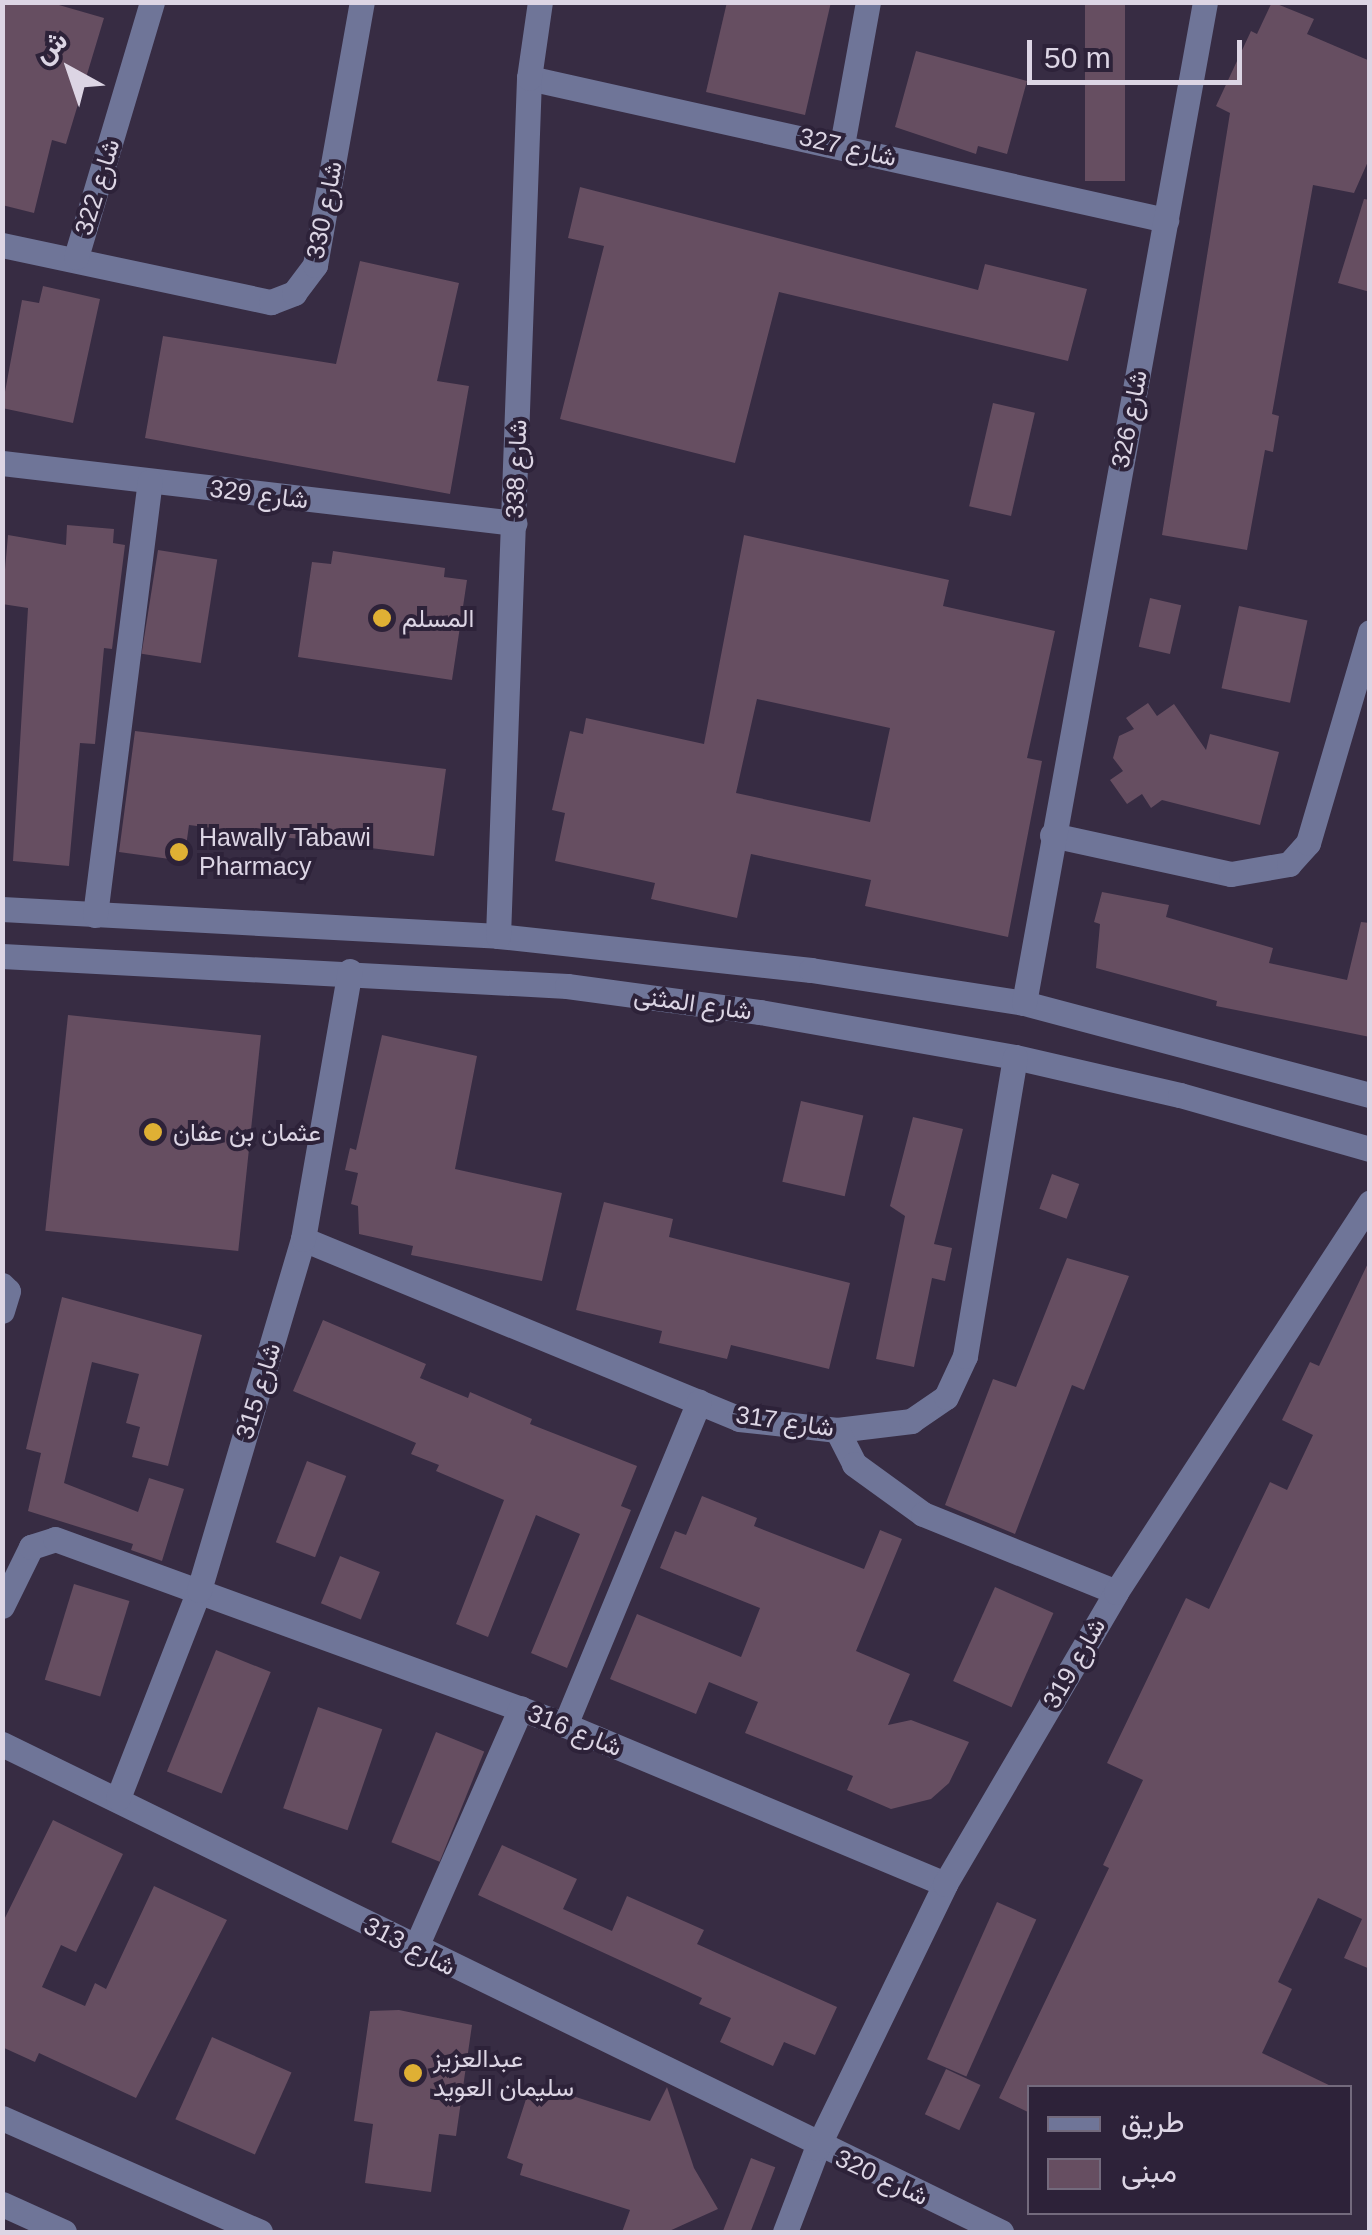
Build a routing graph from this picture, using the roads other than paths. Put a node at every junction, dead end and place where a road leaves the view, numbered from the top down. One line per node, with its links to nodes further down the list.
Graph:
1 (152, 2): 10 (street, شارع 322)
2 (362, 2): 10 (street, شارع 330)
3 (540, 2): 6 (street, شارع 338)
4 (868, 2): 7 (street)
5 (1205, 2): 8 (street, شارع 326)
6 (529, 78): 7 (street, شارع 327); 13 (street, شارع 338)
7 (842, 145): 8 (street, شارع 327)
8 (1166, 220): 15 (street, شارع 326)
9 (2, 245): 10 (street, شارع 330)
10 (76, 257)
11 (2, 463): 12 (street, شارع 329)
12 (150, 481): 13 (street, شارع 329); 17 (street)
13 (515, 524): 18 (street, شارع 338)
14 (1370, 632): 15 (street)
15 (1052, 834): 21 (street, شارع 326)
16 (2, 910): 17 (street, شارع المثنى)
17 (95, 915): 18 (street, شارع المثنى)
18 (498, 936): 21 (street, شارع المثنى)
19 (2, 956): 20 (street, شارع المثنى)
20 (350, 971): 22 (street, شارع المثنى); 26 (street, شارع 315)
21 (1024, 1003): 23 (street, شارع المثنى)
22 (1016, 1057): 24 (street, شارع المثنى); 30 (street, شارع 317)
23 (1370, 1095)
24 (1370, 1149)
25 (1370, 1202): 32 (street, شارع 319)
26 (303, 1239): 29 (street, شارع 317); 31 (street, شارع 315)
27 (2, 1285): 28 (street)
28 (2, 1311)
29 (699, 1402): 30 (street, شارع 317); 35 (street)
30 (837, 1430): 32 (street)
31 (199, 1590): 33 (street, شارع 316); 34 (street, شارع 316); 37 (street, شارع 315)
32 (1116, 1592): 38 (street, شارع 319)
33 (2, 1606)
34 (521, 1708): 35 (street, شارع 316); 39 (street)
35 (565, 1726): 38 (street, شارع 316)
36 (2, 1744): 37 (street, شارع 313)
37 (118, 1798): 39 (street, شارع 313)
38 (945, 1884): 41 (street, شارع 319)
39 (415, 1950): 41 (street, شارع 313)
40 (2, 2118): 44 (street)
41 (817, 2148): 45 (street, شارع 319); 46 (street, شارع 320)
42 (2, 2204): 43 (street)
43 (64, 2232)
44 (260, 2232)
45 (785, 2232)
46 (1002, 2232)

